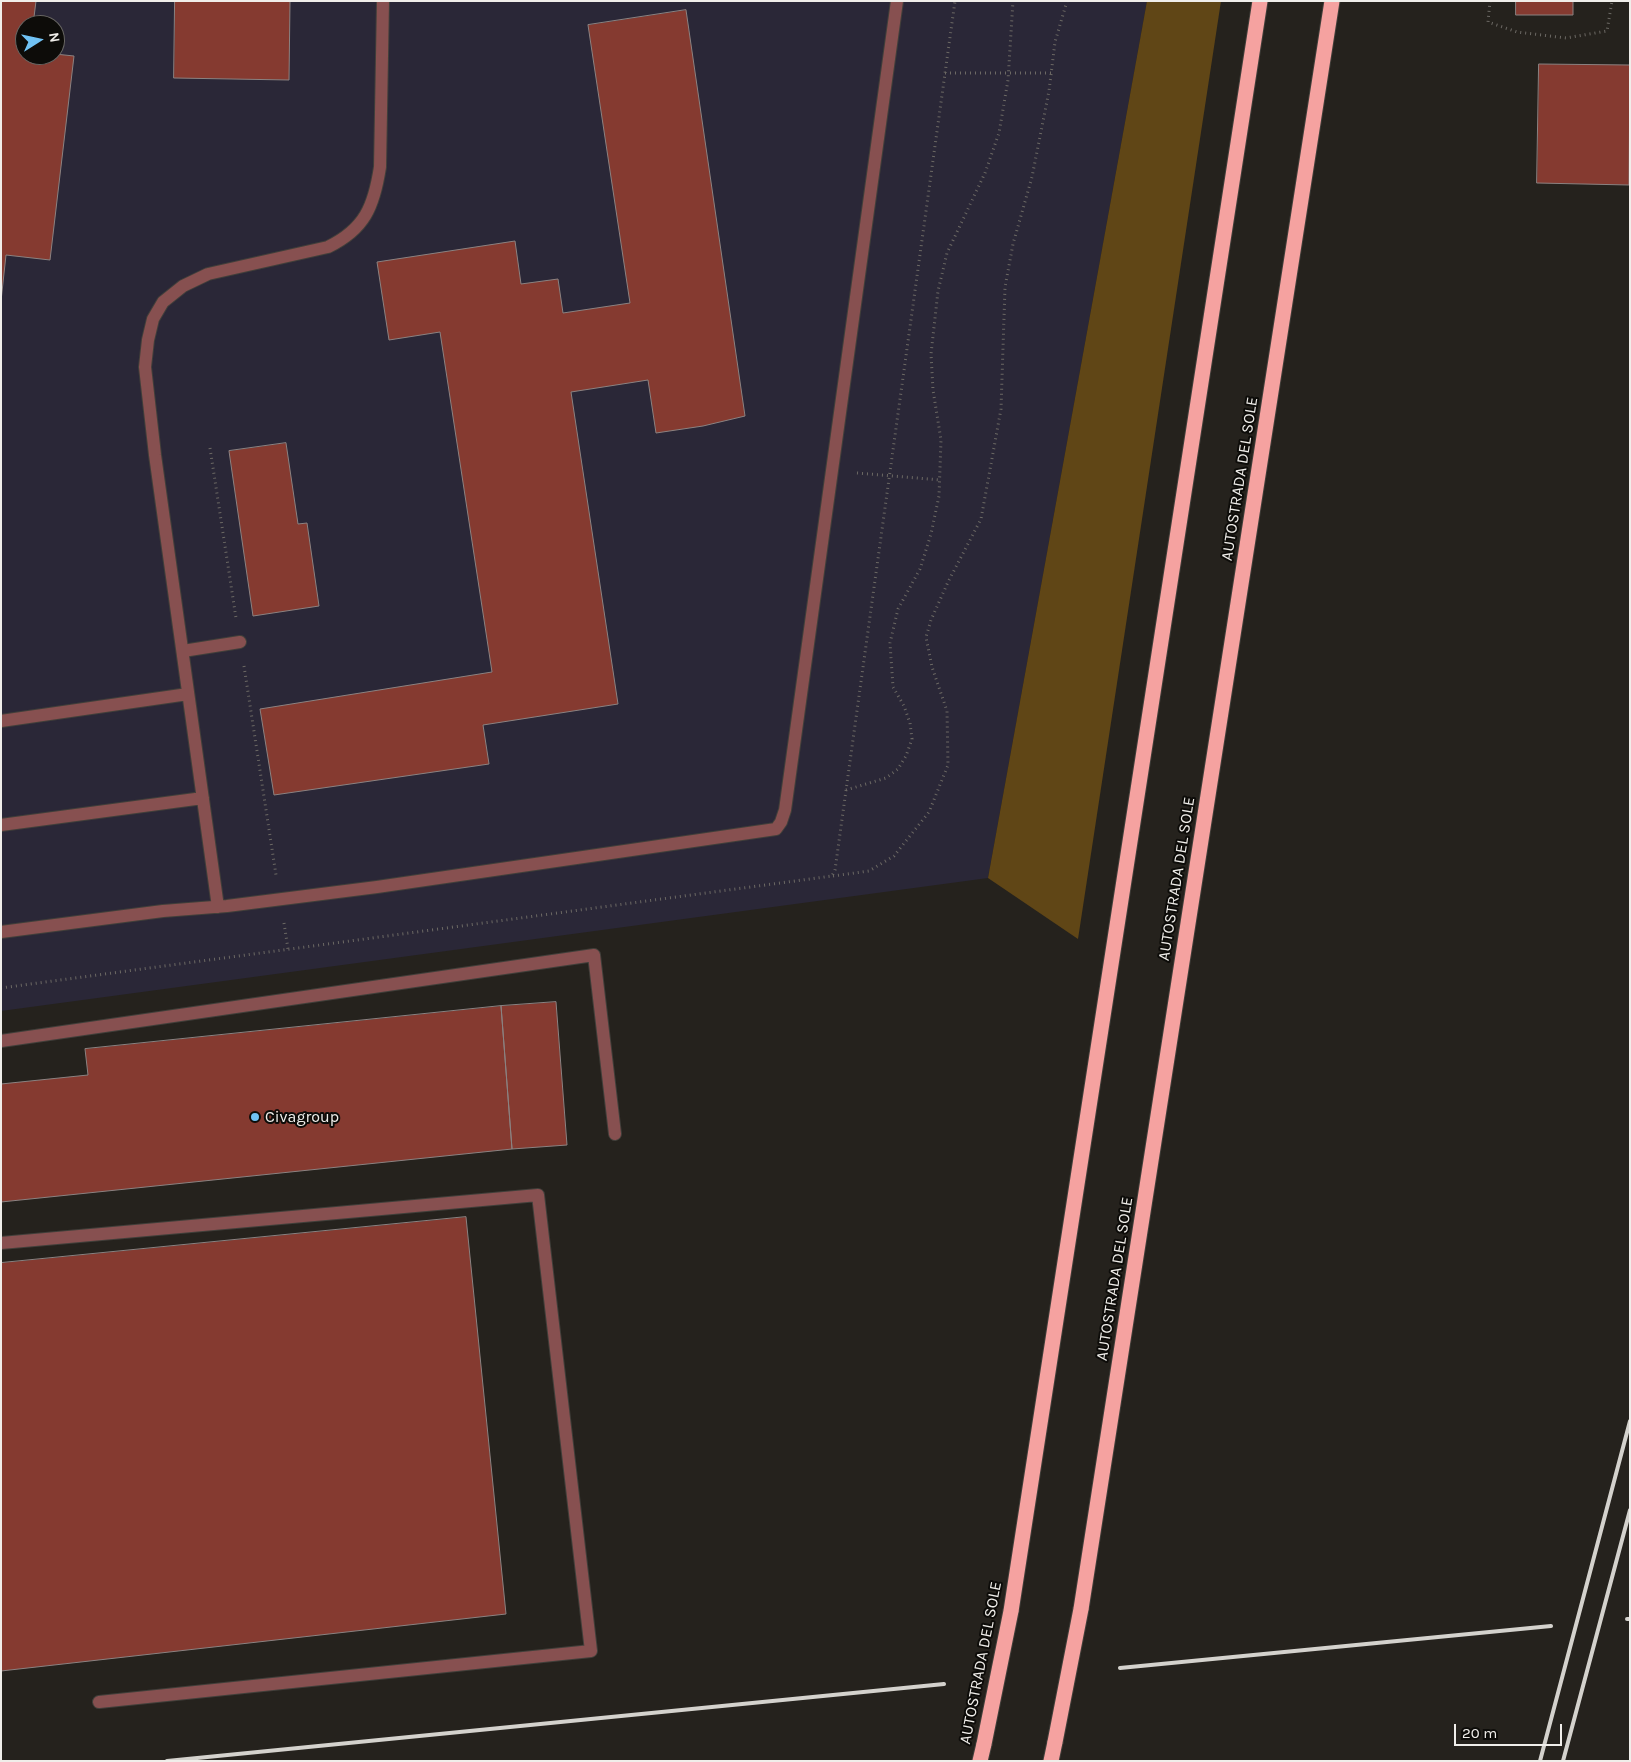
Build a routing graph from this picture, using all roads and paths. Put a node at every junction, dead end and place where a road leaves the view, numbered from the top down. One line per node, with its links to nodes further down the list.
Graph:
1 (383, 1): 18 (lane)
2 (897, 1): 14 (lane)
3 (955, 1): 10 (path)
4 (1013, 1): 12 (path)
5 (1067, 1): 11 (path)
6 (1260, 1): 34 (highway, AUTOSTRADA DEL SOLE, bridge)
7 (1332, 1): 35 (highway, AUTOSTRADA DEL SOLE, bridge)
8 (1490, 1): 9 (path)
9 (1612, 1)
10 (945, 73): 12 (path); 15 (path)
11 (1051, 73): 12 (path); 24 (path)
12 (1008, 74): 16 (path)
13 (210, 448): 17 (path)
14 (832, 470): 15 (path); 25 (lane)
15 (890, 476): 16 (path); 21 (path)
16 (941, 480): 21 (path)
17 (240, 642): 18 (lane); 25 (path)
18 (183, 651): 19 (lane)
19 (188, 694): 20 (lane); 22 (lane)
20 (1, 721)
21 (846, 790): 24 (path)
22 (203, 798): 23 (lane); 26 (lane)
23 (1, 825)
24 (832, 876): 28 (path)
25 (280, 899): 26 (lane); 28 (path)
26 (218, 907): 27 (lane)
27 (1, 932)
28 (288, 949): 29 (path)
29 (1, 988)
30 (1, 1041): 31 (lane)
31 (614, 1134)
32 (1, 1243): 33 (lane)
33 (99, 1702)
34 (980, 1761)
35 (1051, 1761)

